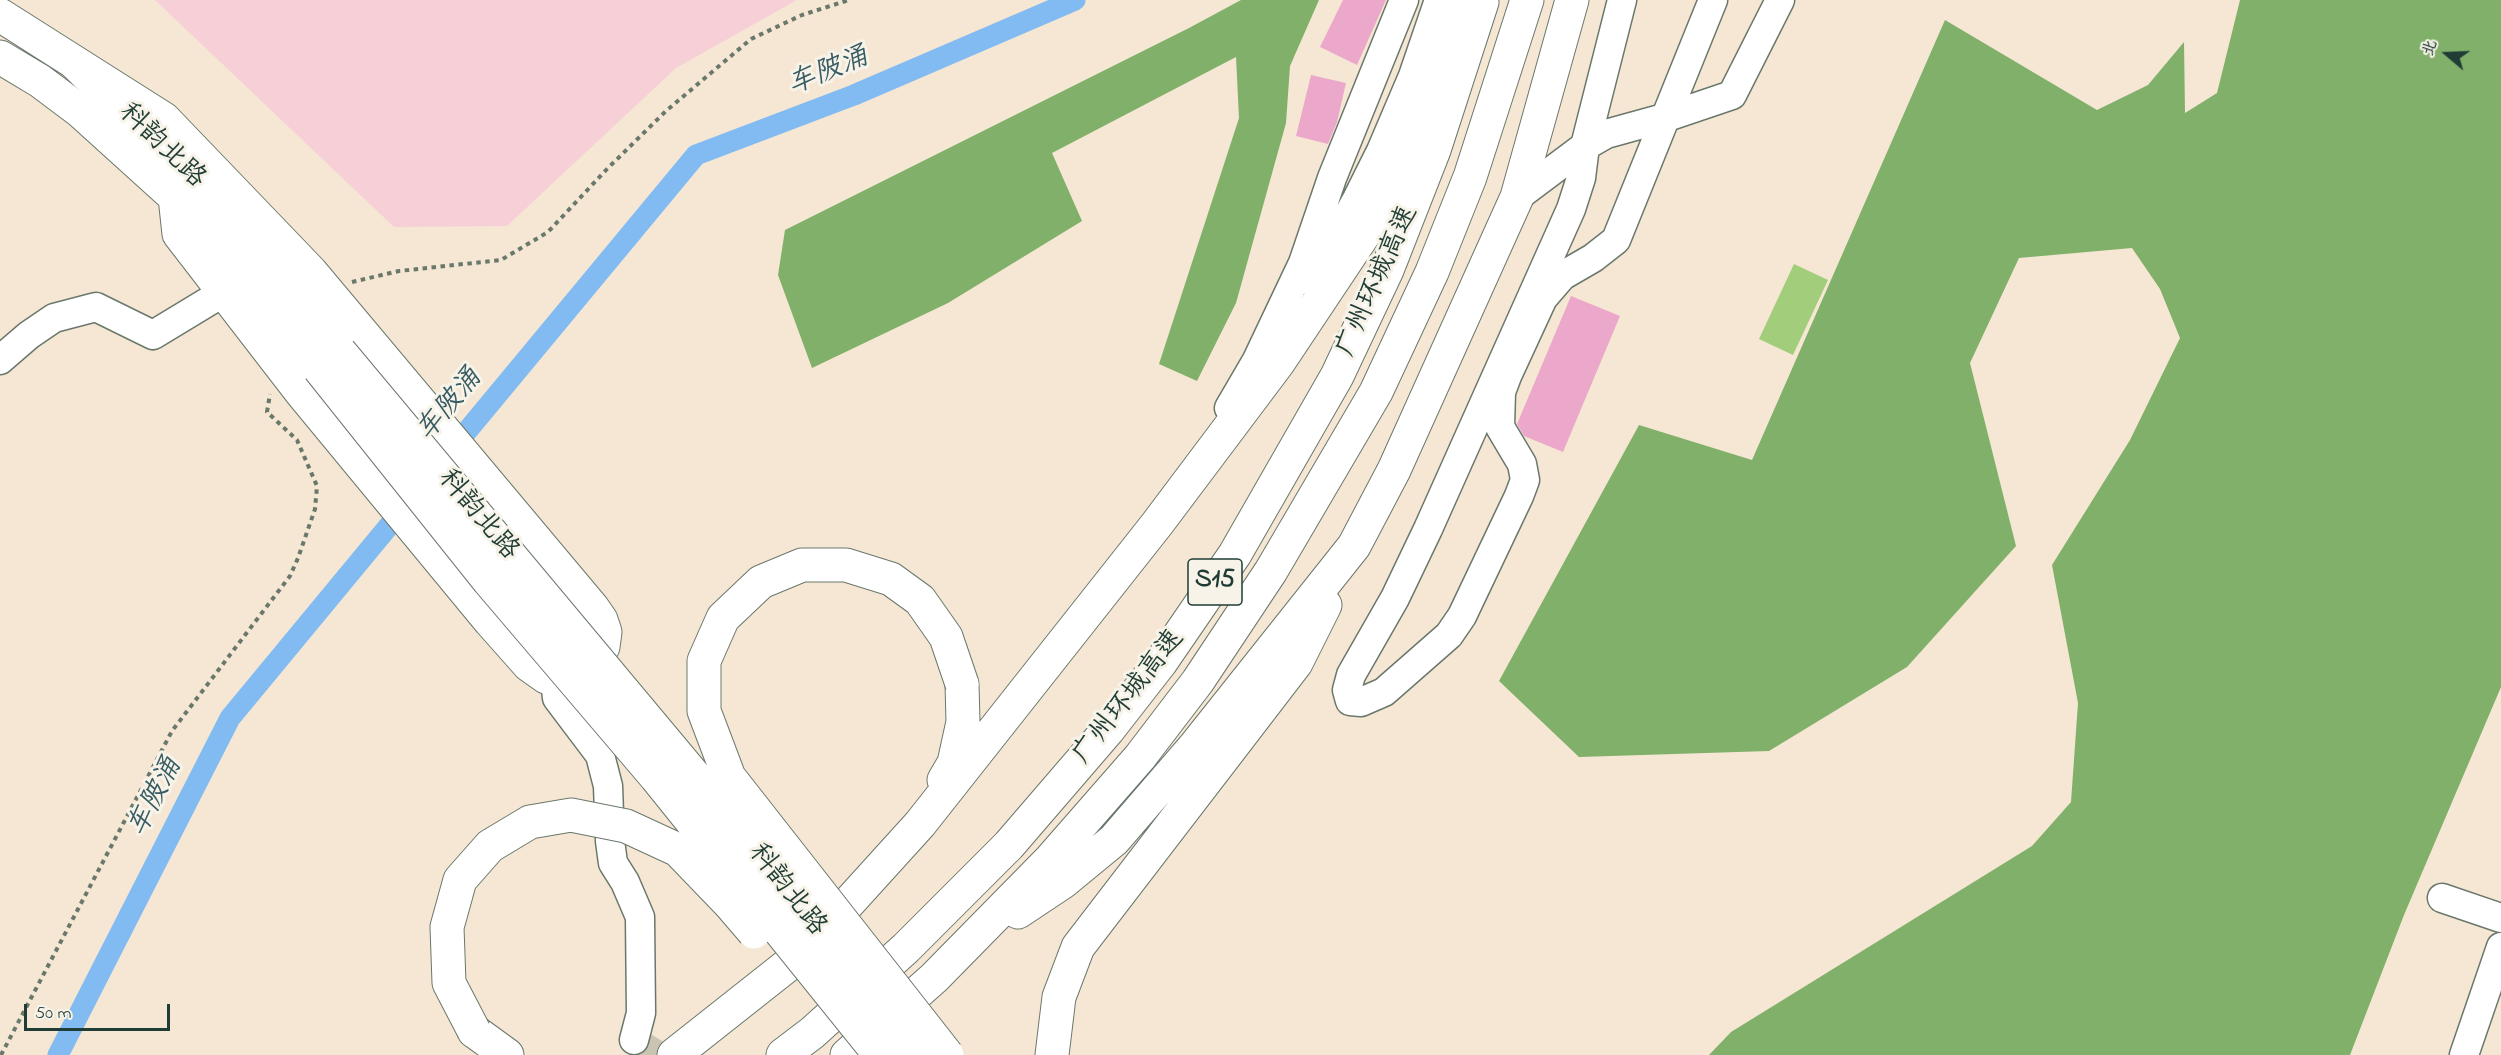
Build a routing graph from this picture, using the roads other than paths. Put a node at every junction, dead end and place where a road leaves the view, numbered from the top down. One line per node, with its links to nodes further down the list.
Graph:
1 (1404, 0): 20 (street)
2 (1440, 0): 20 (street)
3 (1462, 0): 21 (main road)
4 (1483, 0): 32 (main road, 广州环城高速 / S15)
5 (1527, 0): 27 (main road, 广州环城高速 / S15)
6 (1572, 0): 16 (main road)
7 (1622, 0): 14 (street)
8 (1713, 0): 13 (street)
9 (1780, 0): 13 (street)
10 (0, 15): 12 (main road, 科韵北路)
11 (0, 57): 15 (main road, 科韵北路)
12 (75, 63): 19 (main road, 科韵北路); 19 (main road)
13 (1664, 118): 14 (street); 14 (street)
14 (1585, 146): 16 (street)
15 (175, 197): 17 (main road); 19 (main road, 科韵北路)
16 (1517, 197): 22 (main road)
17 (224, 292): 18 (street); 19 (main road)
18 (0, 360)
19 (329, 360): 23 (main road); 23 (main road); 35 (main road, 科韵北路, bridge); 36 (main road, 科韵北路, bridge)
20 (1257, 360): 21 (street)
21 (1157, 524): 24 (main road)
22 (1354, 546): 27 (main road); 38 (main road)
23 (555, 680): 29 (street)
24 (920, 824): 30 (main road); 37 (main road, bridge)
25 (2442, 898): 26 (street)
26 (2501, 918)
27 (966, 945): 33 (main road, 广州环城高速 / S15)
28 (2501, 947): 39 (street)
29 (634, 1041)
30 (673, 1053)
31 (507, 1055): 34 (main road, bridge)
32 (783, 1055)
33 (847, 1055)
34 (857, 1055)
35 (880, 1055)
36 (916, 1055)
37 (947, 1055)
38 (1052, 1055)
39 (2463, 1055)

